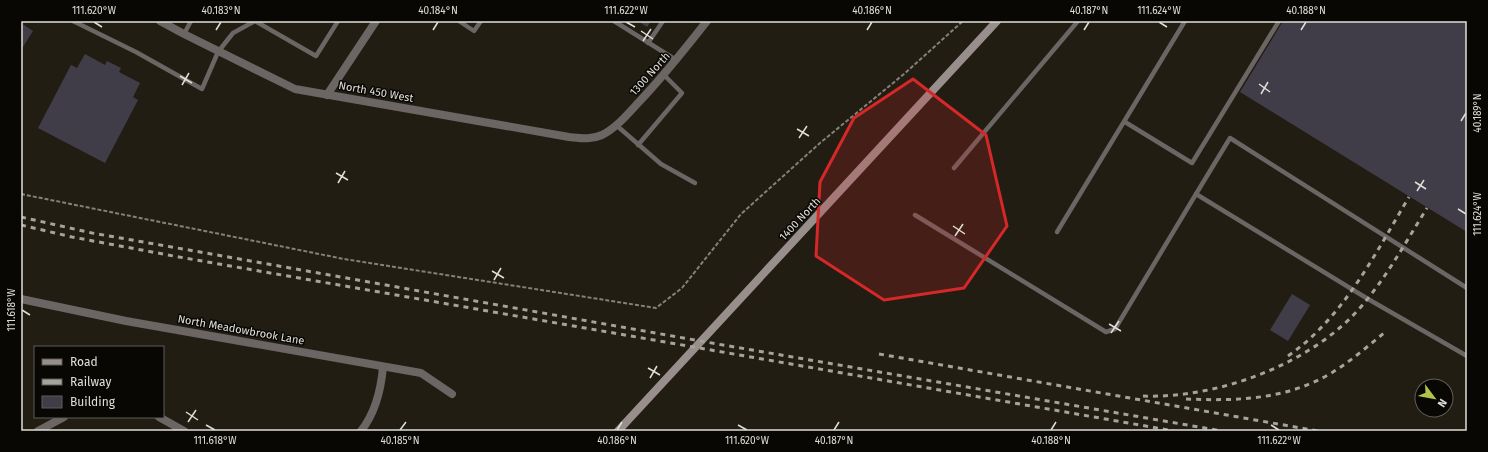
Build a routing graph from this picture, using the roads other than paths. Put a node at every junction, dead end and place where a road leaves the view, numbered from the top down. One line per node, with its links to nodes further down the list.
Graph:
1 (73, 21): 17 (lane)
2 (160, 21): 15 (street, North 450 West)
3 (191, 21): 15 (lane)
4 (338, 21): 17 (lane)
5 (376, 21): 20 (street)
6 (458, 21): 7 (lane)
7 (481, 21)
8 (614, 21): 16 (lane)
9 (663, 21): 16 (lane)
10 (707, 21): 18 (street, 1300 North)
11 (997, 21): 40 (main road, 1400 North)
12 (1078, 21): 25 (lane)
13 (1185, 21): 21 (lane)
14 (1279, 21): 21 (lane)
15 (184, 34): 17 (street, North 450 West)
16 (648, 43): 18 (lane)
17 (218, 52): 20 (street, North 450 West)
18 (676, 60): 19 (street, 1300 North)
19 (664, 75): 22 (street, 1300 North); 24 (lane)
20 (327, 95): 23 (street, North 450 West)
21 (1125, 122): 29 (lane)
22 (616, 125): 23 (street, 1300 North); 24 (lane)
23 (602, 135)
24 (638, 145): 26 (lane)
25 (954, 168)
26 (695, 183)
27 (1196, 194): 28 (lane); 30 (lane); 32 (lane)
28 (915, 215)
29 (1057, 232)
30 (1467, 288)
31 (21, 299): 33 (street, North Meadowbrook Lane)
32 (1467, 356)
33 (383, 367): 34 (street, North Meadowbrook Lane); 39 (street)
34 (452, 394)
35 (62, 418): 37 (street)
36 (161, 418): 38 (street)
37 (38, 431)
38 (184, 431)
39 (361, 431)
40 (618, 431)

